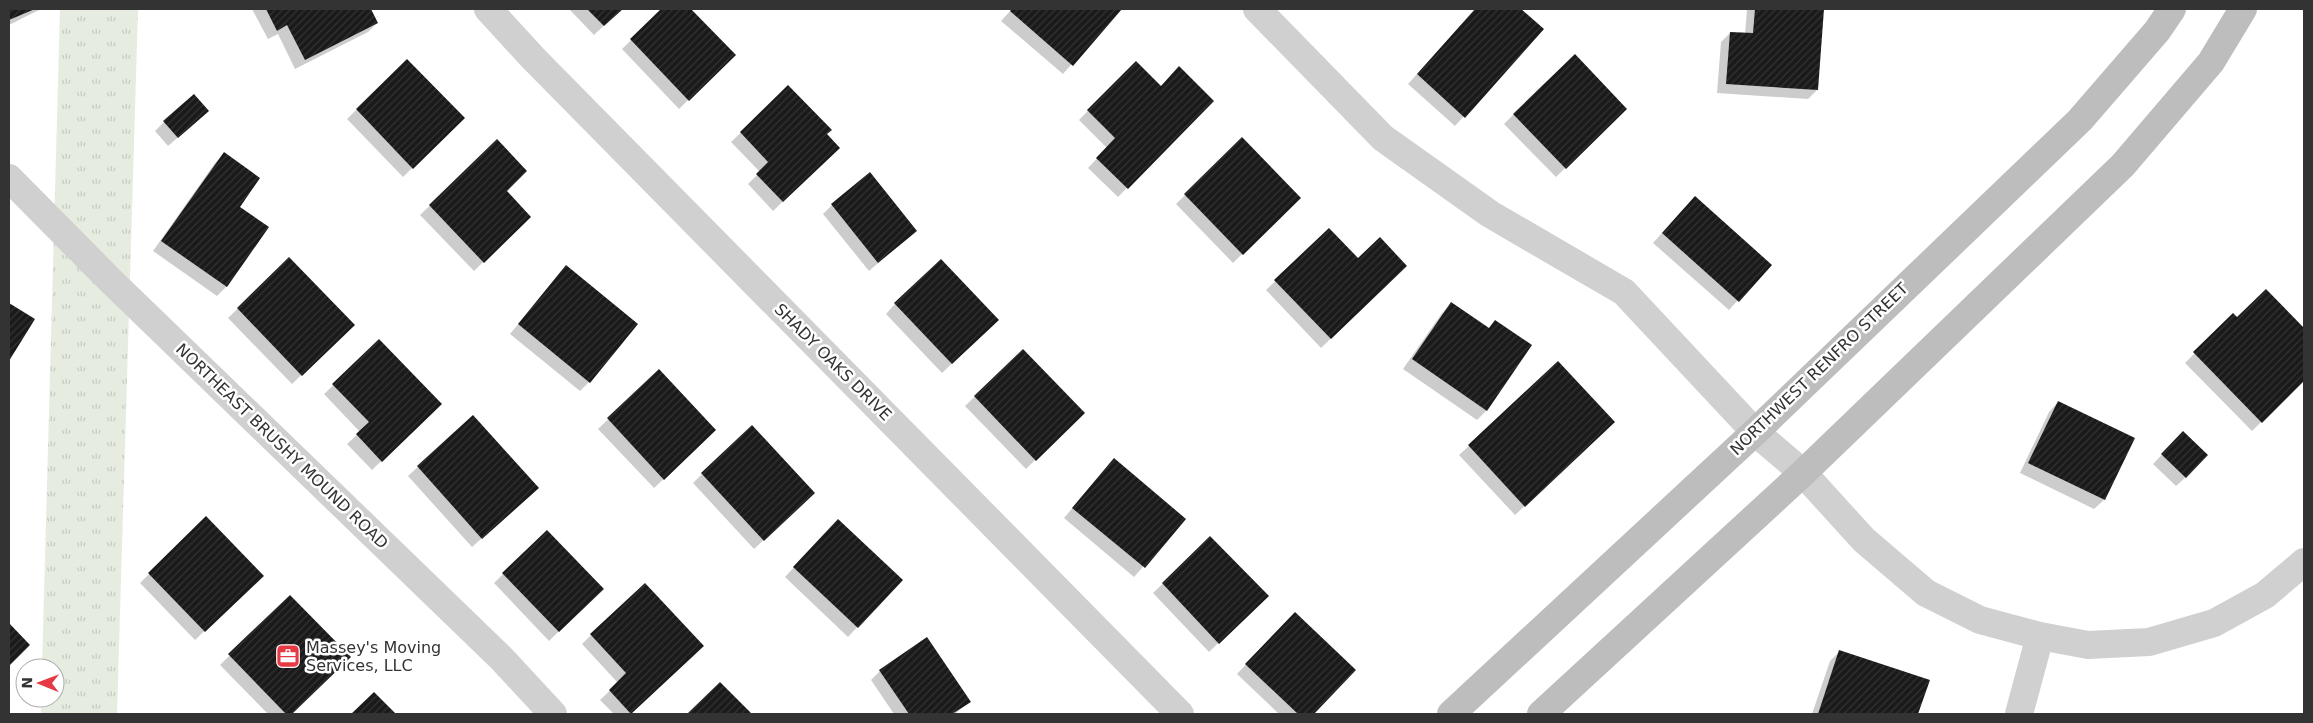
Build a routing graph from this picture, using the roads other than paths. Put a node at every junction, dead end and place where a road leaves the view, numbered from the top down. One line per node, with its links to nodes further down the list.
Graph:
1 (488, 9): 11 (street, SHADY OAKS DRIVE)
2 (1257, 9): 6 (street)
3 (2172, 9): 6 (main road, NORTHWEST RENFRO STREET)
4 (2244, 9): 7 (main road)
5 (9, 178): 10 (street, NORTHEAST BRUSHY MOUND ROAD)
6 (1755, 432): 7 (street); 12 (main road, NORTHWEST RENFRO STREET)
7 (1803, 472): 9 (street); 13 (main road)
8 (2304, 562): 9 (street)
9 (2040, 636): 14 (street)
10 (553, 714)
11 (1180, 714)
12 (1451, 714)
13 (1541, 714)
14 (2019, 714)

